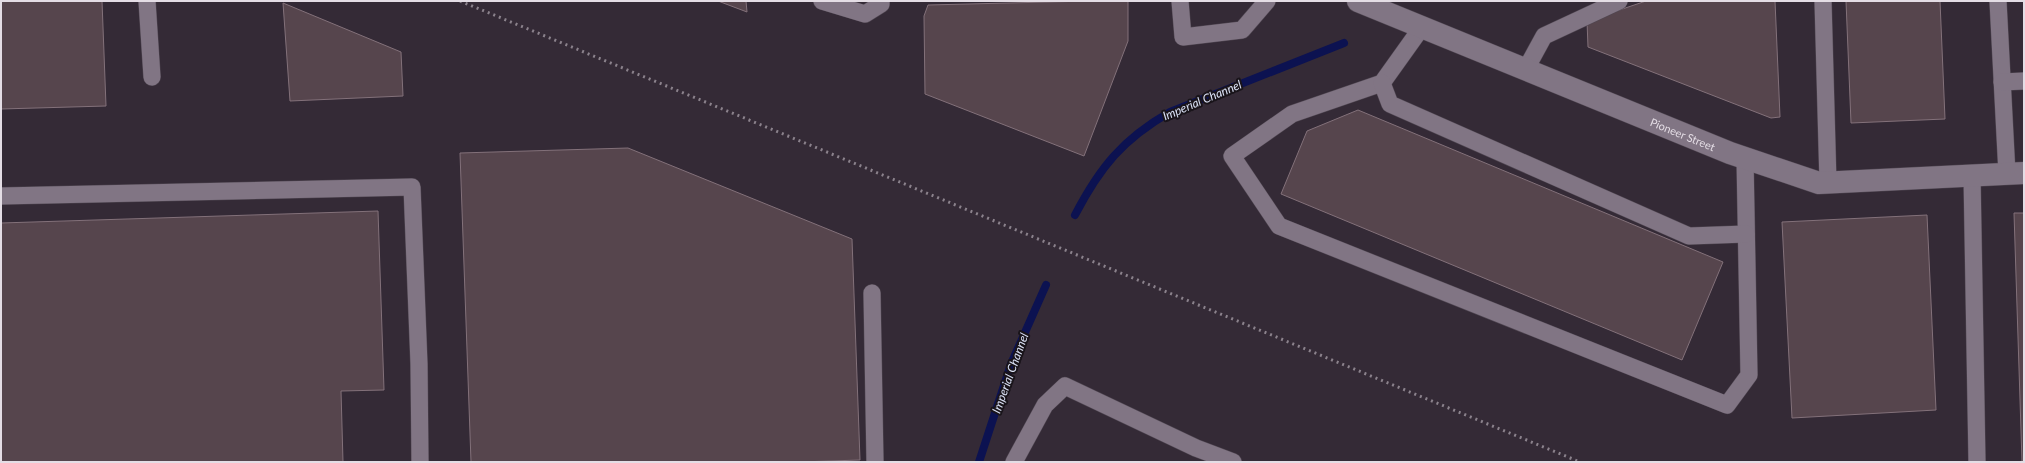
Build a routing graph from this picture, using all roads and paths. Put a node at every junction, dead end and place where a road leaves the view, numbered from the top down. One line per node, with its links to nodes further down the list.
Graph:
1 (147, 1): 12 (lane)
2 (822, 1): 3 (lane)
3 (881, 1)
4 (1180, 1): 5 (lane)
5 (1267, 1)
6 (1619, 1): 11 (lane)
7 (1823, 1): 19 (lane)
8 (1998, 1): 15 (lane)
9 (1364, 2): 10 (street, Pioneer Street)
10 (1422, 27): 11 (street, Pioneer Street); 14 (lane)
11 (1526, 69): 16 (street, Pioneer Street)
12 (152, 78)
13 (2024, 81): 15 (lane)
14 (1382, 82): 21 (lane); 21 (lane)
15 (2002, 82): 17 (lane)
16 (1745, 158): 19 (street, Pioneer Street); 21 (lane)
17 (2016, 173): 18 (street, Pioneer Street)
18 (1972, 175): 19 (street, Pioneer Street); 27 (lane)
19 (1828, 183)
20 (1, 196): 23 (lane)
21 (1746, 234)
22 (872, 293): 24 (lane)
23 (420, 462)
24 (875, 462)
25 (1014, 462): 26 (lane)
26 (1233, 462)
27 (1977, 462)

